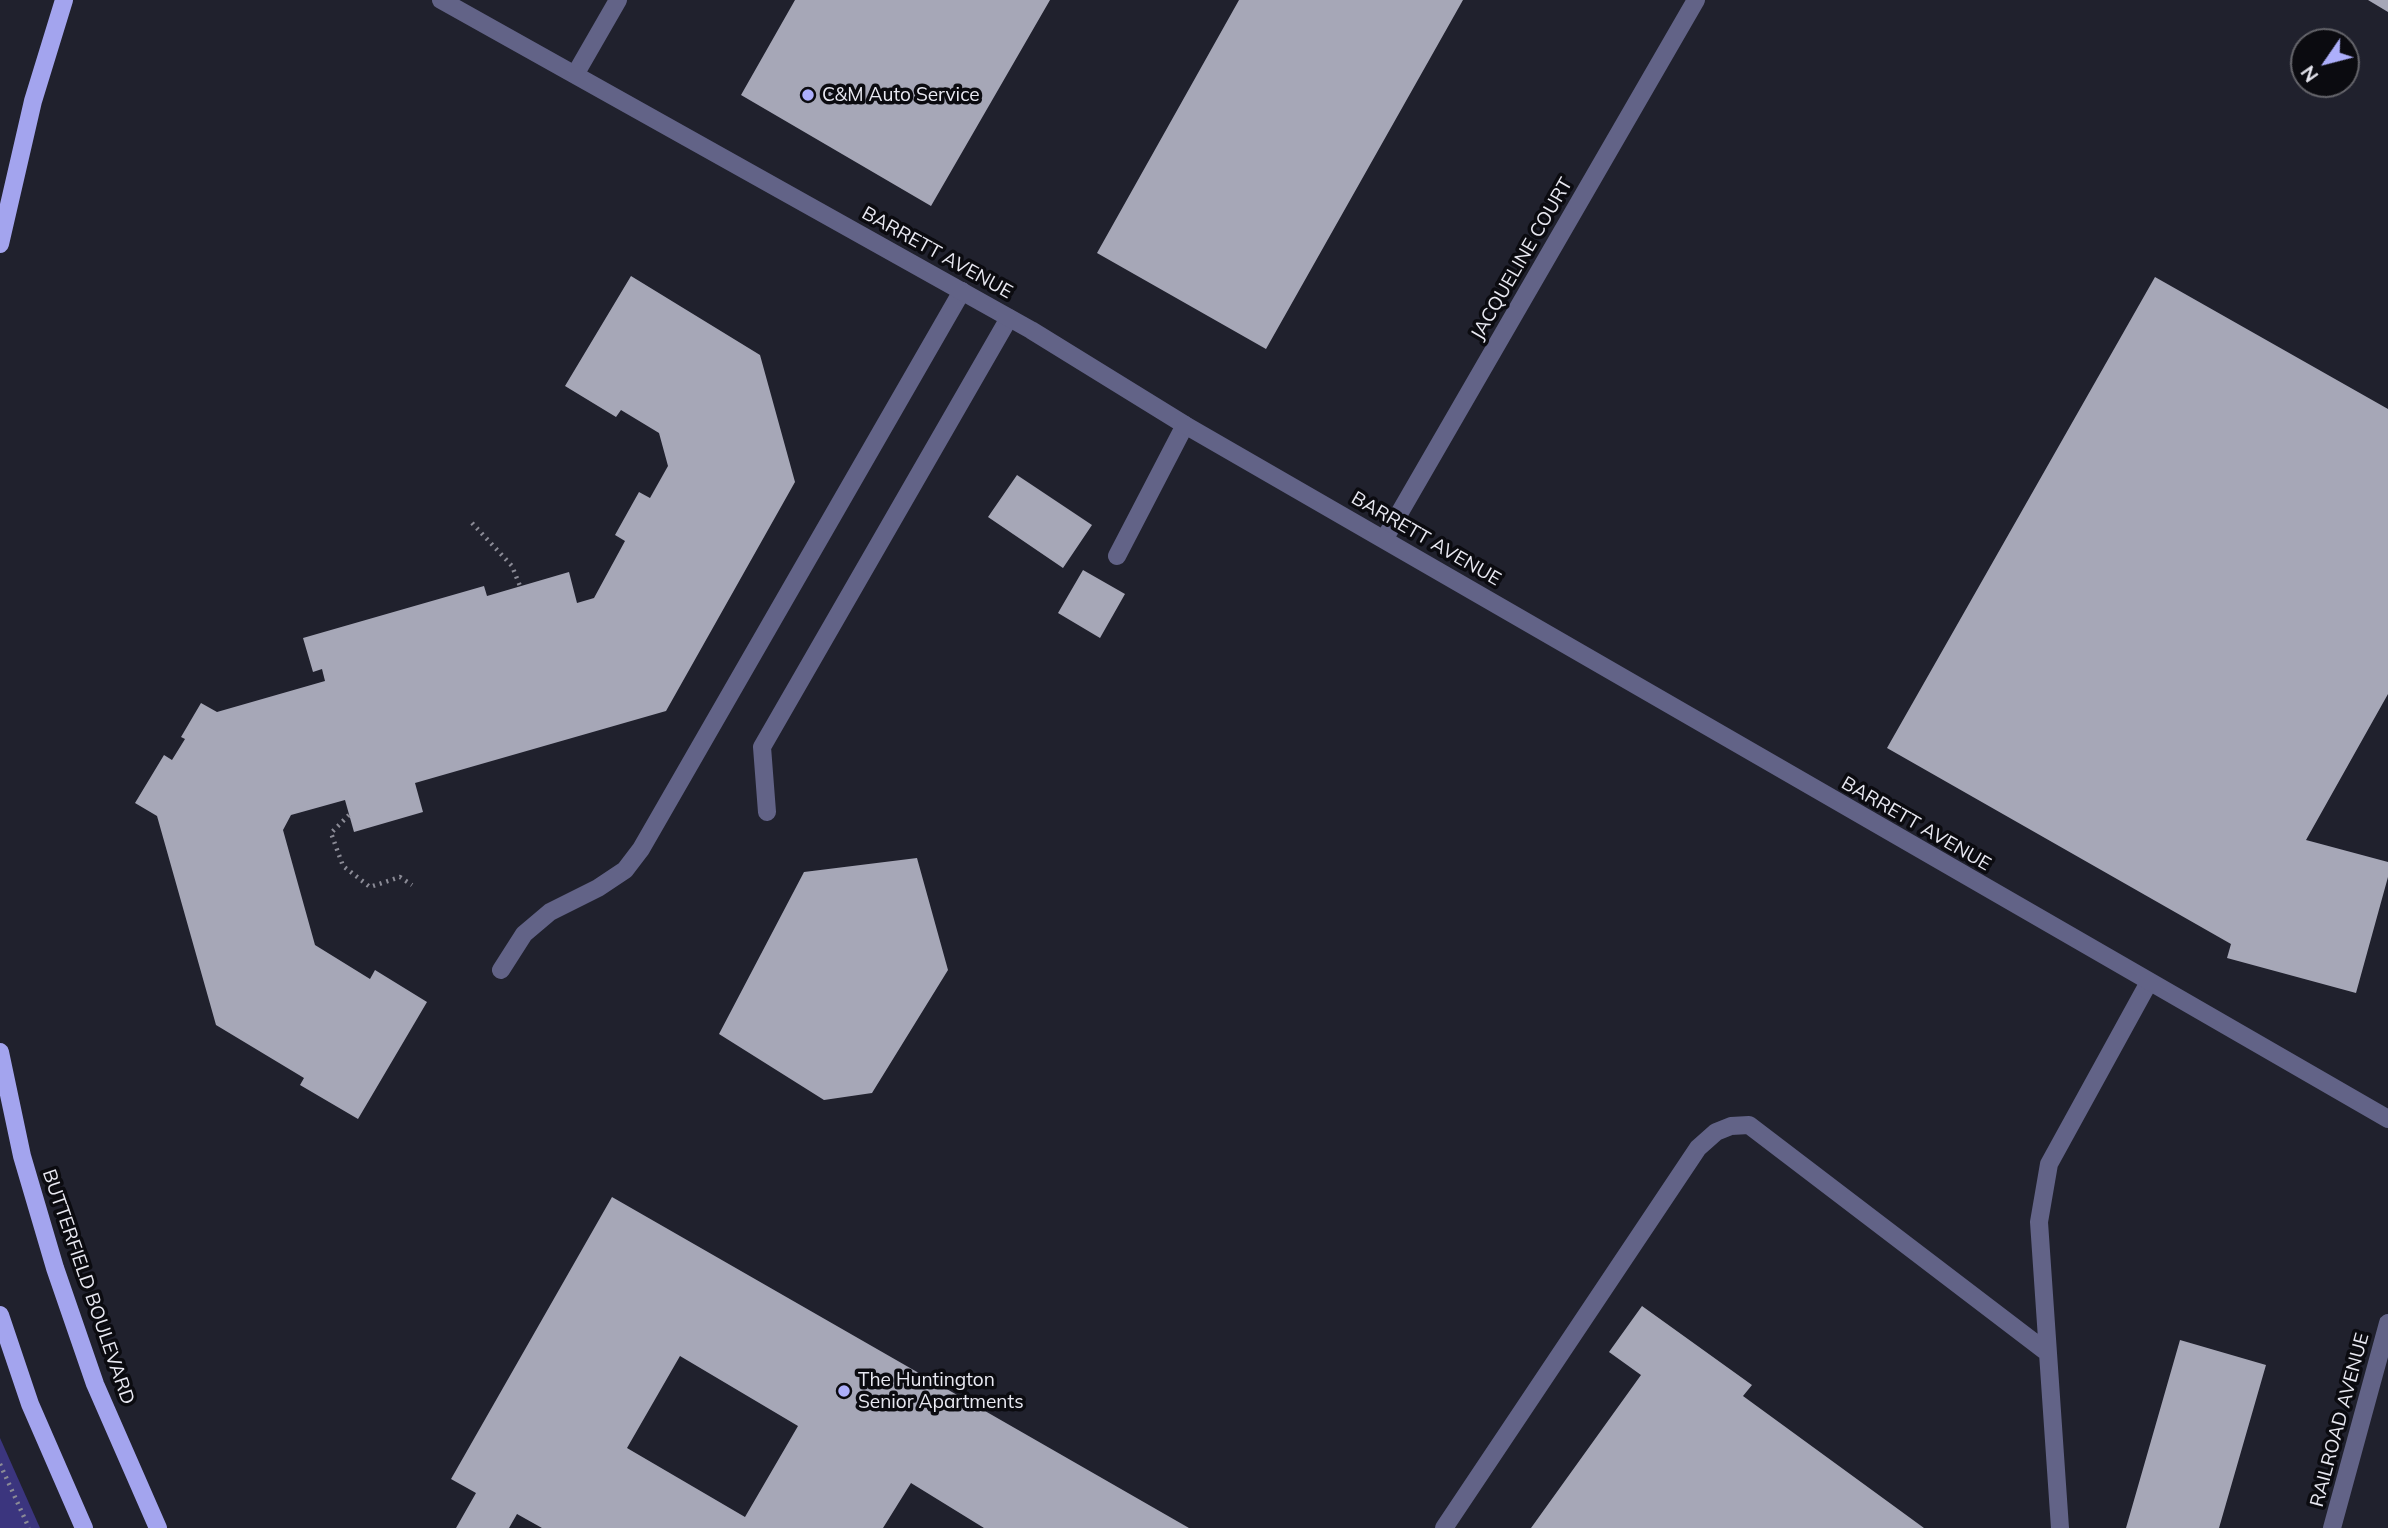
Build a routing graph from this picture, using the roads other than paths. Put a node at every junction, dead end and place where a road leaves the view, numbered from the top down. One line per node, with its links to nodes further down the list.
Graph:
1 (64, 0): 6 (main road)
2 (441, 0): 5 (street, BARRETT AVENUE)
3 (618, 0): 5 (street)
4 (1696, 0): 10 (street, JACQUELINE COURT)
5 (576, 73): 7 (street, BARRETT AVENUE)
6 (0, 244)
7 (962, 291): 8 (street, BARRETT AVENUE); 13 (street)
8 (1009, 318): 9 (street, BARRETT AVENUE); 12 (street)
9 (1185, 425): 10 (street, BARRETT AVENUE); 11 (street)
10 (1384, 538): 14 (street, BARRETT AVENUE)
11 (1117, 556)
12 (766, 812)
13 (501, 970)
14 (2149, 982): 16 (street, BARRETT AVENUE); 19 (street)
15 (0, 1052): 21 (main road, BUTTERFIELD BOULEVARD)
16 (2388, 1119)
17 (0, 1315): 20 (main road)
18 (2388, 1323): 24 (street, RAILROAD AVENUE)
19 (2048, 1353): 22 (street); 23 (street)
20 (84, 1528)
21 (158, 1528)
22 (1444, 1528)
23 (2060, 1528)
24 (2332, 1528)

